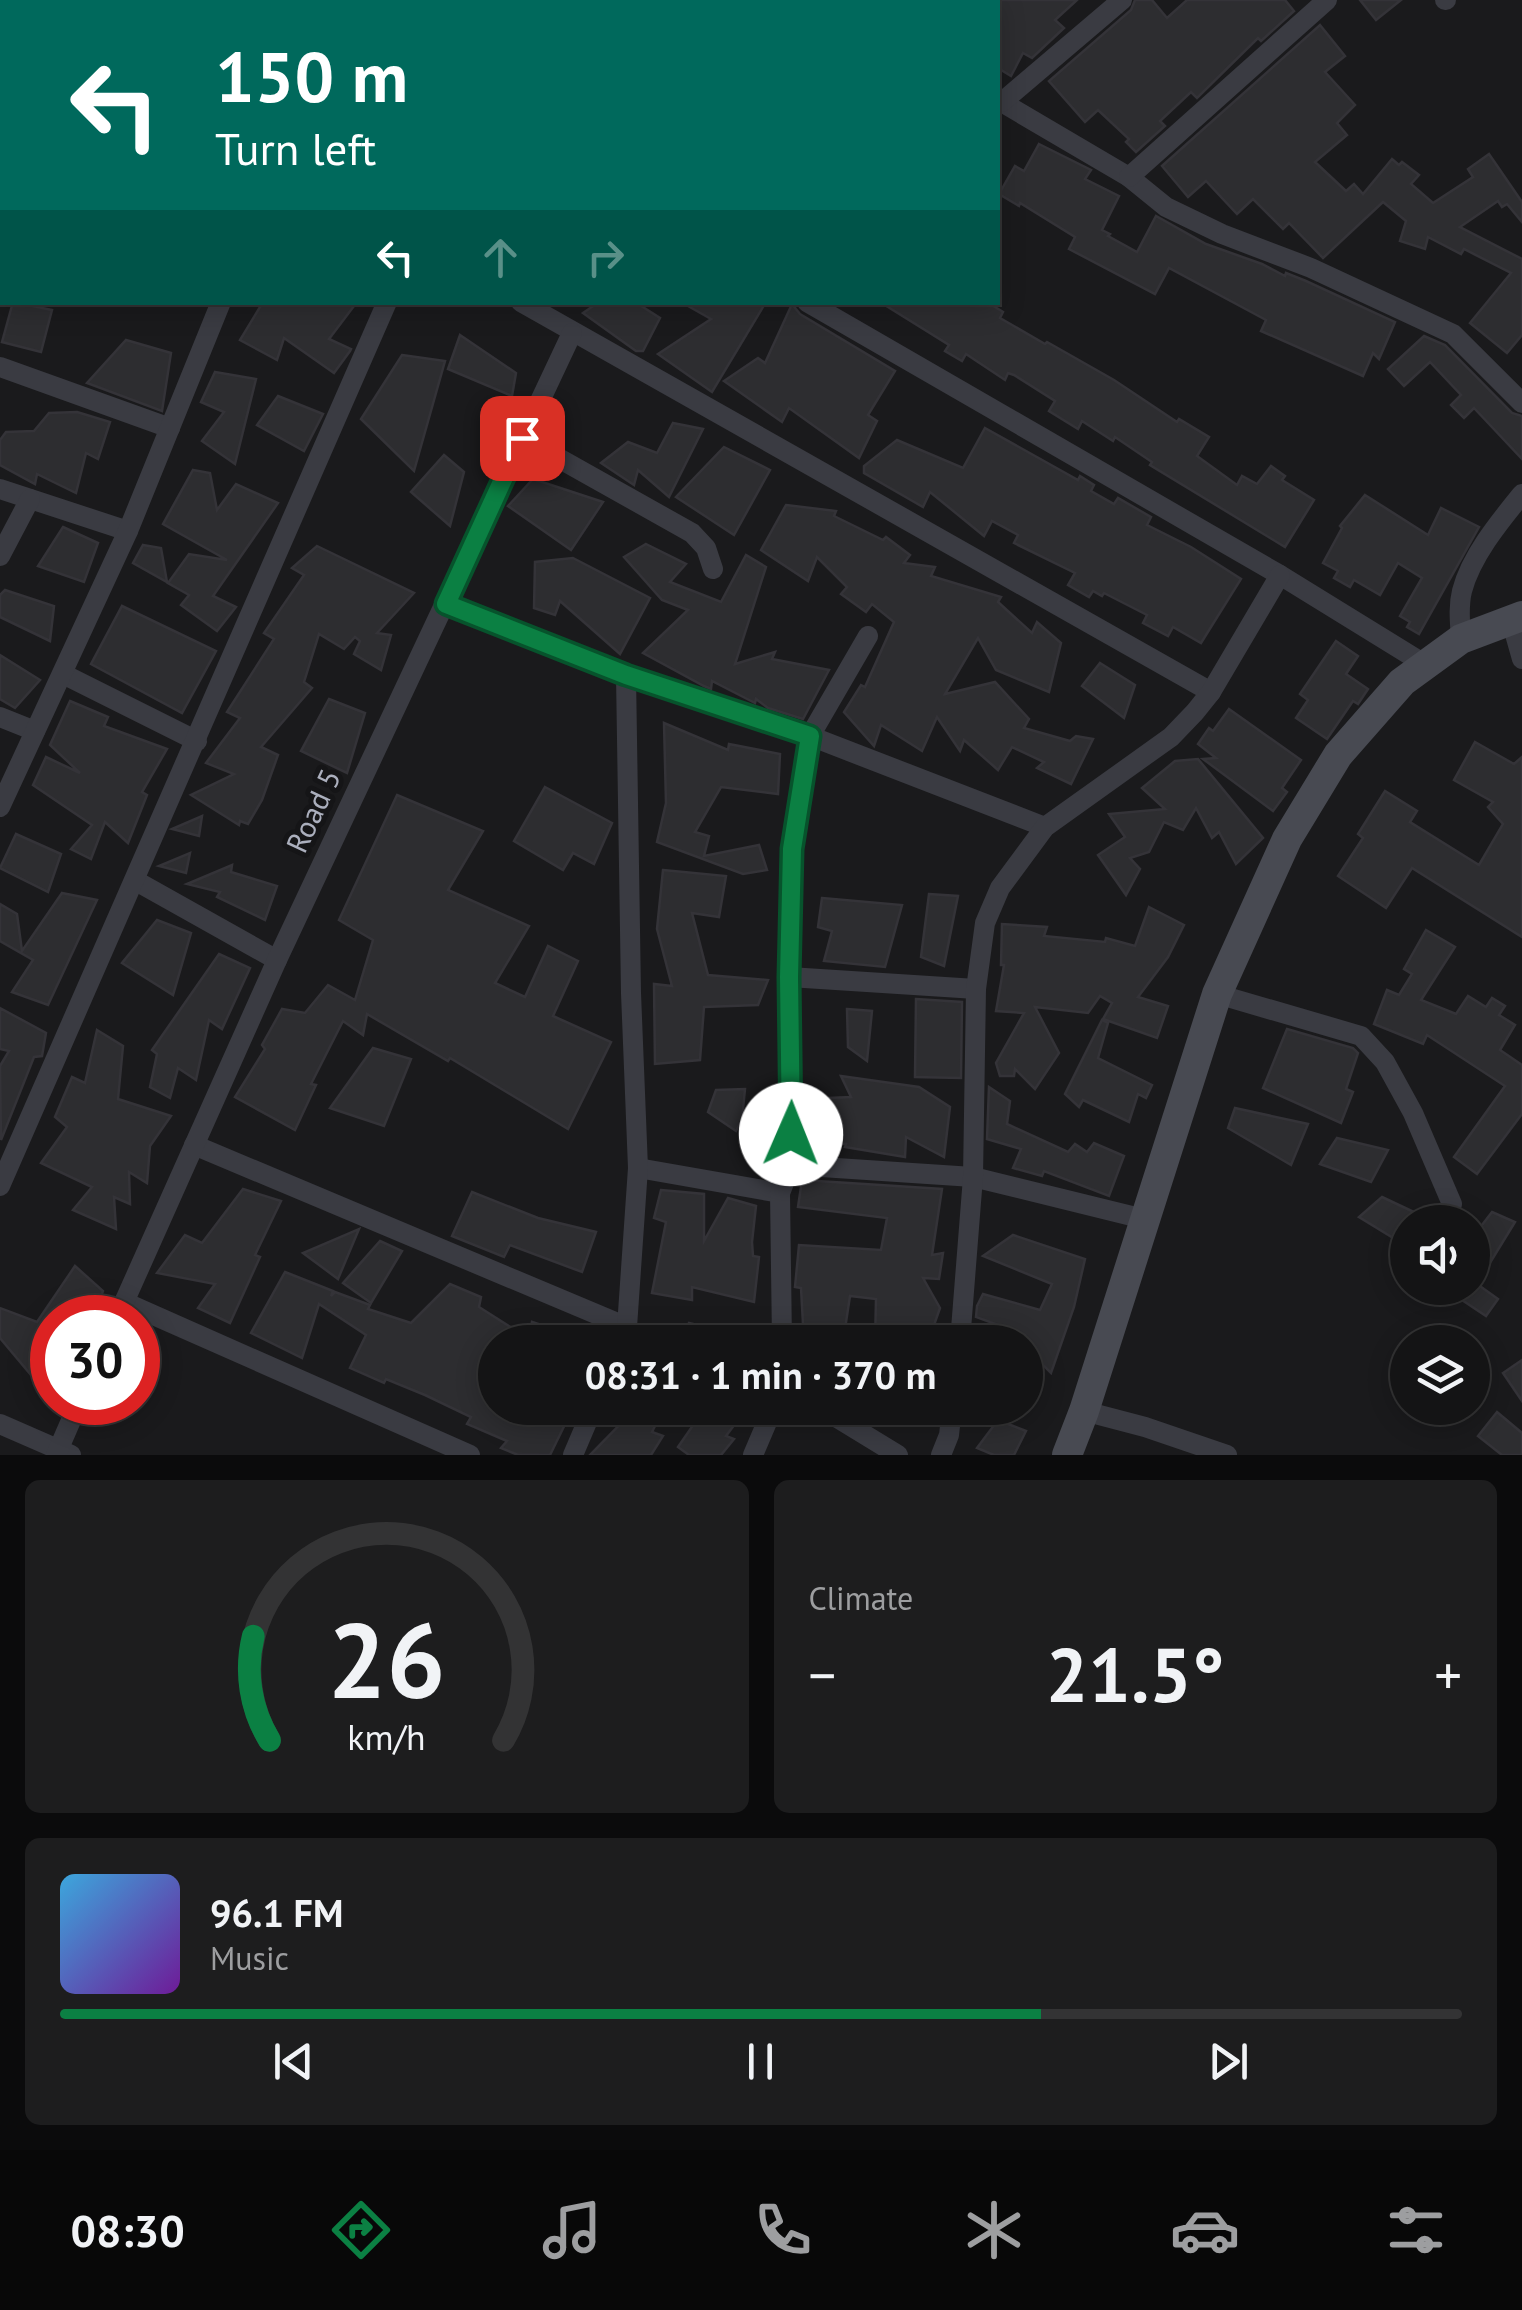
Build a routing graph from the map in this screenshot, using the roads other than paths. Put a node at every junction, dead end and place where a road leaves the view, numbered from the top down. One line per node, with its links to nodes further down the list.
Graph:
1 (1327, 0): 4 (street)
2 (1116, 2): 3 (street)
3 (1000, 101): 4 (street)
4 (1129, 177): 11 (street)
5 (220, 305): 12 (street)
6 (386, 305): 33 (street)
7 (526, 305): 9 (street)
8 (812, 305): 20 (street)
9 (572, 333): 13 (street, Road 5); 29 (street)
10 (0, 368): 12 (street)
11 (1522, 403)
12 (170, 428): 17 (street)
13 (522, 438): 19 (street); 21 (street, Road 5)
14 (0, 488): 16 (street)
15 (1522, 494): 24 (street)
16 (30, 498): 17 (street); 18 (street)
17 (128, 531): 27 (street)
18 (0, 556)
19 (714, 568)
20 (1280, 575): 26 (street); 29 (street)
21 (446, 604): 28 (street); 37 (street, Road 5)
22 (1516, 618): 24 (street); 25 (street)
23 (868, 636): 32 (street)
24 (1461, 640): 26 (street)
25 (1522, 658)
26 (1426, 665): 40 (street)
27 (64, 674): 31 (street); 33 (street)
28 (626, 675): 32 (street); 43 (street)
29 (1212, 692): 35 (street)
30 (0, 717): 31 (street)
31 (35, 731): 34 (street)
32 (810, 736): 35 (street); 38 (street)
33 (197, 741): 36 (street)
34 (0, 807)
35 (1045, 827): 39 (street)
36 (136, 881): 37 (street); 45 (street)
37 (277, 960): 41 (street, Road 5)
38 (789, 977): 39 (street); 42 (street)
39 (976, 989): 44 (street)
40 (1217, 994): 47 (street); 48 (street)
41 (194, 1144): 49 (street, Road 5); 50 (street)
42 (791, 1165): 44 (street); 46 (street)
43 (638, 1168): 46 (street); 51 (street)
44 (973, 1178): 48 (street); 53 (street)
45 (0, 1186)
46 (780, 1193): 52 (street)
47 (1452, 1204)
48 (1144, 1219): 55 (street)
49 (127, 1295)
50 (601, 1325)
51 (625, 1325)
52 (782, 1325)
53 (961, 1325)
54 (160, 1327): 63 (street)
55 (1084, 1411): 68 (street); 69 (street)
56 (0, 1424): 62 (street)
57 (71, 1425): 62 (street)
58 (586, 1425): 64 (street)
59 (766, 1425): 65 (street)
60 (849, 1425): 66 (street)
61 (950, 1425): 67 (street)
62 (61, 1453)
63 (470, 1455)
64 (573, 1455)
65 (753, 1455)
66 (898, 1455)
67 (941, 1455)
68 (1067, 1455)
69 (1227, 1455)

